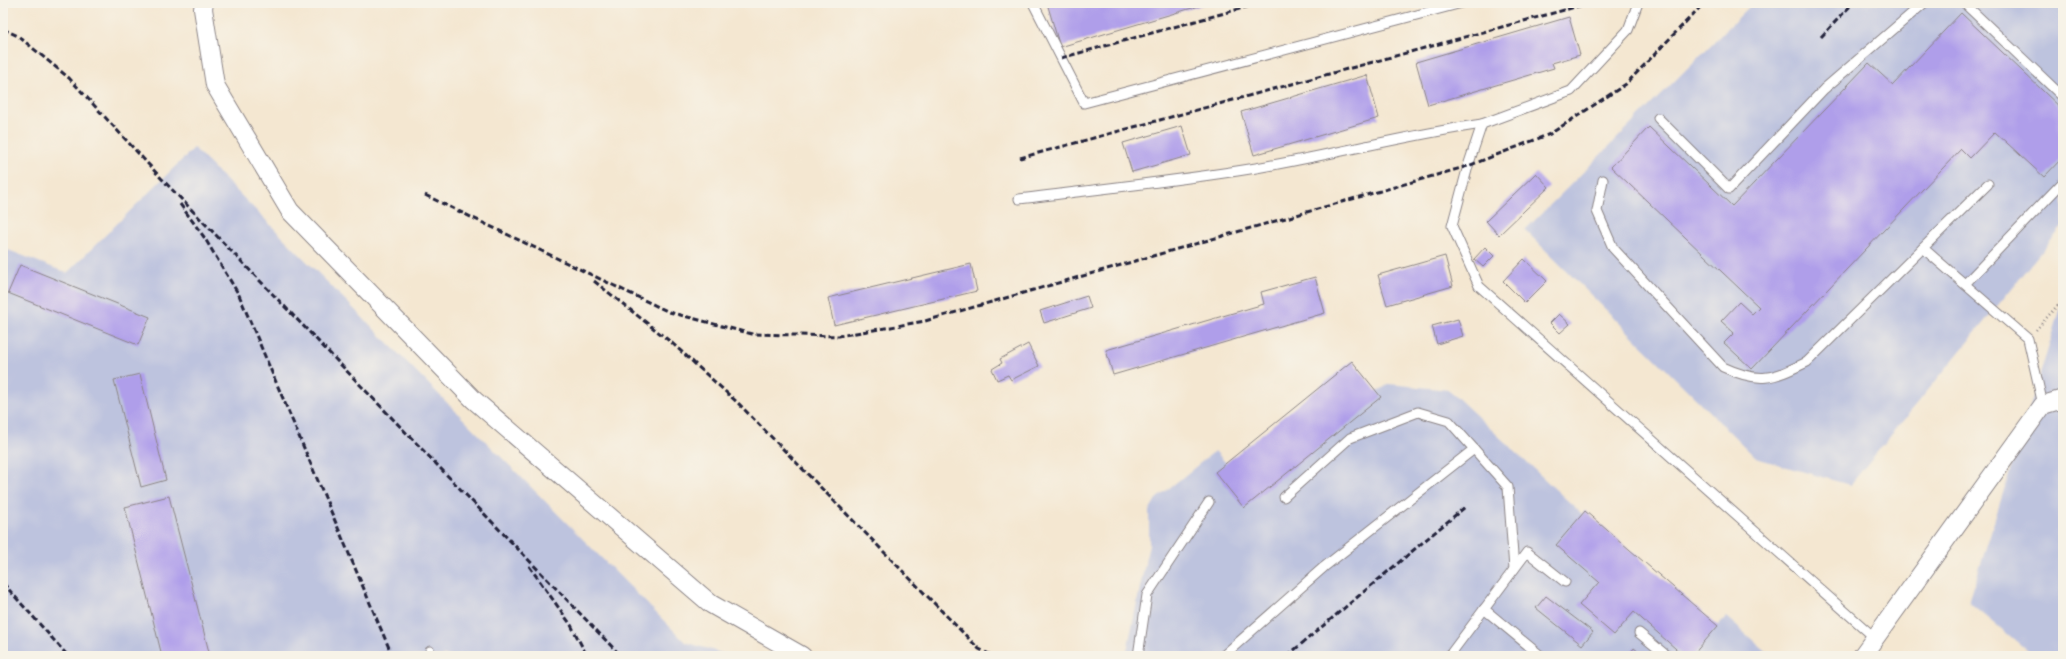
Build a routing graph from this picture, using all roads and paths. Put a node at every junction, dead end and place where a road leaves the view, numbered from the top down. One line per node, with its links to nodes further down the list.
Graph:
1 (204, 3): 28 (street)
2 (1033, 3): 3 (lane)
3 (1462, 3)
4 (1638, 3): 9 (lane)
5 (1924, 3): 8 (lane)
6 (1964, 3): 7 (lane)
7 (2063, 97)
8 (1658, 118)
9 (1482, 124): 13 (lane); 27 (lane)
10 (1603, 180): 14 (lane)
11 (2063, 182): 15 (lane)
12 (1988, 184): 14 (lane)
13 (1019, 199)
14 (1923, 248): 15 (lane)
15 (1965, 284): 17 (lane)
16 (2063, 299): 17 (path)
17 (2028, 339): 19 (lane)
18 (2063, 399): 19 (street)
19 (2043, 405): 27 (street)
20 (1474, 450): 21 (lane); 23 (lane); 30 (lane)
21 (1284, 497)
22 (1209, 502): 29 (lane)
23 (1514, 569): 24 (lane); 25 (lane)
24 (1565, 582)
25 (1484, 609): 31 (lane); 32 (lane)
26 (1639, 633): 33 (lane)
27 (1875, 638): 34 (street)
28 (802, 656)
29 (1138, 656)
30 (1223, 656)
31 (1449, 656)
32 (1541, 656)
33 (1667, 656)
34 (1862, 656)

